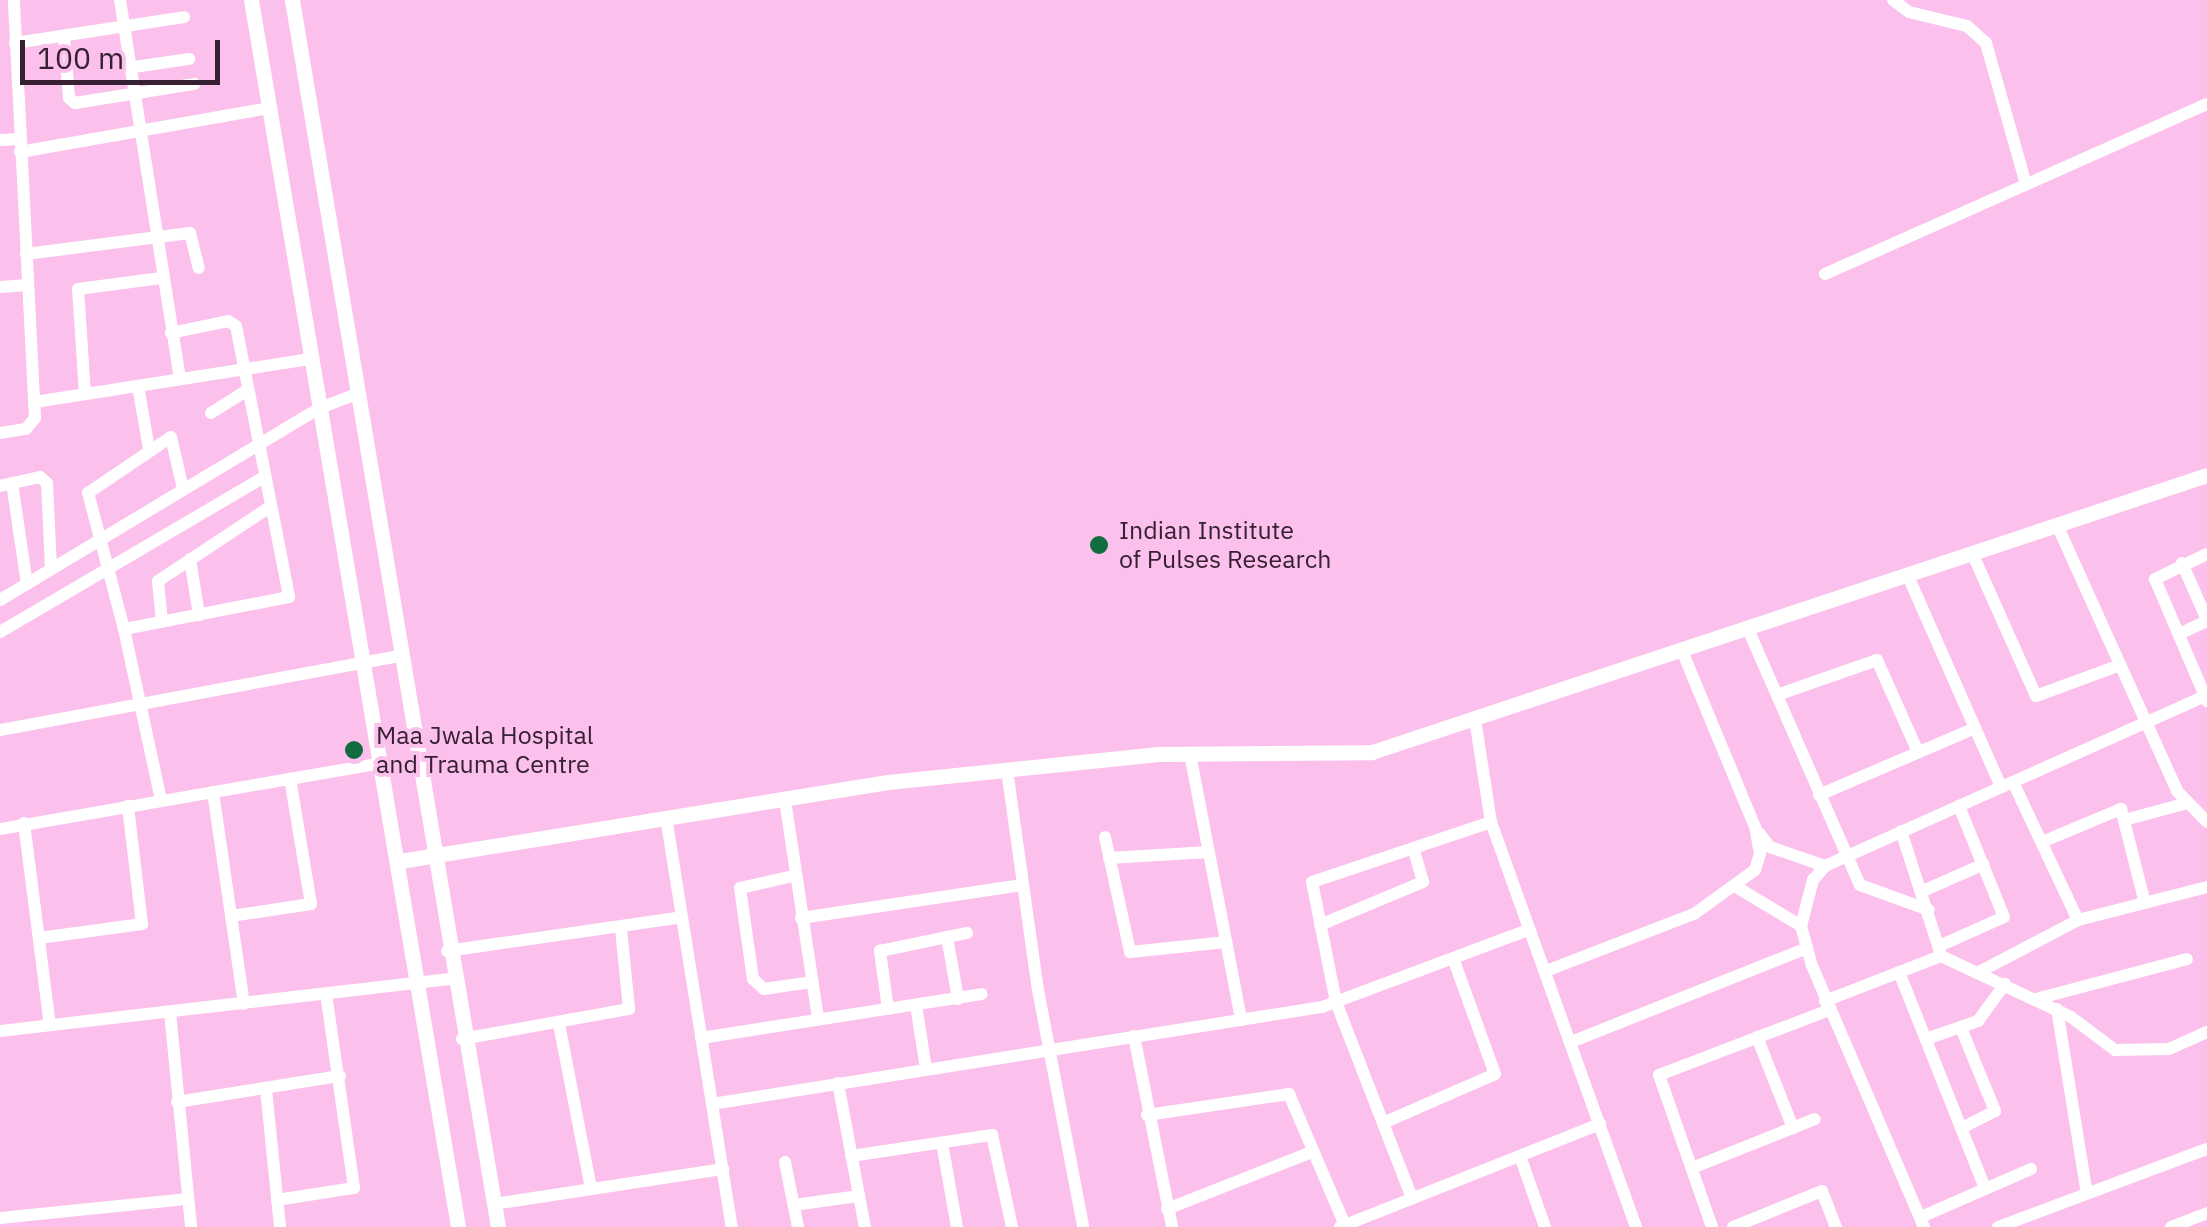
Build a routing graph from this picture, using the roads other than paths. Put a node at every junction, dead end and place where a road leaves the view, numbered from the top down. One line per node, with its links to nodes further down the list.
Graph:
1 (14, 0): 9 (street)
2 (120, 0): 7 (street)
3 (251, 0): 17 (street)
4 (292, 0): 36 (street)
5 (1893, 0): 21 (street)
6 (184, 17): 7 (street)
7 (123, 29): 8 (street); 11 (street)
8 (64, 37): 9 (street); 15 (street)
9 (16, 43): 12 (street)
10 (189, 59): 11 (street)
11 (127, 68): 15 (street)
12 (17, 80): 13 (street); 20 (street)
13 (0, 81)
14 (194, 84): 15 (street)
15 (132, 95): 18 (street)
16 (2207, 104): 21 (street)
17 (270, 108): 18 (street); 30 (street)
18 (138, 134): 20 (street); 22 (street)
19 (0, 140): 20 (street)
20 (20, 146): 23 (street)
21 (2026, 184): 25 (street)
22 (156, 238): 23 (street); 24 (street); 26 (street)
23 (26, 254): 27 (street)
24 (199, 268)
25 (1825, 274)
26 (161, 278): 29 (street); 35 (street)
27 (28, 285): 28 (street); 37 (street)
28 (0, 287)
29 (172, 333): 31 (street); 32 (street)
30 (310, 359): 31 (street); 38 (street)
31 (242, 370): 32 (street); 34 (street)
32 (180, 380): 33 (street)
33 (138, 386): 35 (street); 42 (street)
34 (246, 391): 39 (street); 41 (street)
35 (85, 394): 37 (street)
36 (357, 394): 38 (street); 67 (street)
37 (35, 402): 40 (street)
38 (320, 408): 41 (street); 68 (street)
39 (211, 414)
40 (0, 433)
41 (256, 446): 44 (street); 46 (street)
42 (150, 449): 46 (street); 49 (street)
43 (2207, 474): 48 (street)
44 (264, 477): 47 (street); 55 (street)
45 (6, 484): 54 (street); 57 (street)
46 (183, 489): 49 (street)
47 (270, 507): 52 (street); 59 (street)
48 (2058, 527): 51 (street); 69 (street)
49 (98, 539): 54 (street); 55 (street)
50 (2207, 554): 53 (street)
51 (1972, 555): 56 (street); 69 (street)
52 (190, 559): 59 (street); 61 (street)
53 (2182, 563): 60 (street); 65 (street)
54 (51, 569): 57 (street)
55 (109, 570): 62 (street); 64 (street)
56 (1908, 576): 63 (street); 76 (street)
57 (27, 584): 58 (street)
58 (0, 600)
59 (199, 615): 61 (street)
60 (2207, 620): 65 (street)
61 (162, 622): 62 (street)
62 (124, 629): 72 (street)
63 (1748, 629): 66 (street); 70 (street)
64 (0, 632)
65 (2179, 634): 71 (street)
66 (1682, 651): 73 (street); 95 (street)
67 (399, 656): 68 (street); 104 (street)
68 (362, 665): 72 (street); 79 (street)
69 (2120, 666): 74 (street)
70 (1776, 695): 77 (street); 84 (street)
71 (2206, 697): 74 (street)
72 (139, 704): 75 (street); 85 (street)
73 (1475, 719): 78 (street); 92 (street)
74 (2147, 722): 82 (street); 87 (street)
75 (1, 726)
76 (1975, 728): 77 (street); 82 (street)
77 (1918, 752): 84 (street)
78 (1190, 754): 80 (street); 101 (street)
79 (383, 763): 81 (street); 105 (street)
80 (1007, 770): 86 (street); 109 (street)
81 (290, 778): 83 (street); 115 (street)
82 (2007, 784): 89 (street); 99 (street)
83 (213, 792): 85 (street); 115 (street)
84 (1819, 794): 103 (street)
85 (161, 800): 88 (street)
86 (785, 800): 90 (street); 108 (street)
87 (2184, 804): 91 (street); 93 (street)
88 (128, 806): 94 (street); 125 (street)
89 (1959, 806): 97 (street); 106 (street)
90 (666, 818): 104 (street); 116 (street)
91 (2128, 819): 99 (street); 113 (street)
92 (1491, 822): 100 (street); 122 (street)
93 (2207, 822)
94 (24, 824): 96 (street); 125 (street)
95 (1755, 827): 107 (street); 110 (street)
96 (0, 829)
97 (1901, 832): 103 (street); 112 (street)
98 (1105, 837): 102 (street)
99 (2042, 842): 118 (street)
100 (1413, 848): 119 (street); 119 (street)
101 (1208, 852): 102 (street); 126 (street)
102 (1109, 858): 126 (street)
103 (1843, 858): 107 (street); 114 (street)
104 (432, 860): 105 (street); 128 (street)
105 (400, 861): 137 (street)
106 (1984, 864): 112 (street); 129 (street)
107 (1824, 866): 120 (street)
108 (794, 876): 117 (street); 136 (street)
109 (1024, 885): 117 (street); 163 (street)
110 (1738, 888): 120 (street); 132 (street)
111 (2207, 888): 113 (street)
112 (1925, 890): 114 (street)
113 (2145, 903): 118 (street)
114 (1929, 910): 129 (street)
115 (231, 916): 144 (street)
116 (682, 917): 121 (street); 159 (street)
117 (801, 918): 136 (street)
118 (2078, 920): 134 (street)
119 (1320, 925): 143 (street)
120 (1801, 926): 127 (street)
121 (621, 928): 128 (street); 152 (street)
122 (1528, 930): 130 (street); 132 (street)
123 (966, 933): 124 (street)
124 (947, 937): 141 (street); 147 (street)
125 (39, 938): 153 (street)
126 (1226, 942): 151 (street)
127 (1807, 948): 146 (street); 162 (street)
128 (447, 951): 135 (street)
129 (1940, 951): 133 (street); 134 (street)
130 (1453, 958): 143 (street); 172 (street)
131 (2186, 959): 142 (street)
132 (1546, 971): 162 (street)
133 (1899, 972): 146 (street); 161 (street)
134 (1979, 972): 138 (street)
135 (452, 979): 137 (street); 160 (street)
136 (812, 982): 150 (street)
137 (421, 984): 139 (street); 201 (street)
138 (2005, 984): 142 (street); 154 (street)
139 (326, 994): 144 (street); 165 (street)
140 (982, 994): 141 (street)
141 (958, 998): 145 (street)
142 (2036, 999): 148 (street)
143 (1336, 1002): 151 (street); 172 (street)
144 (244, 1004): 149 (street)
145 (916, 1005): 147 (street); 164 (street)
146 (1827, 1006): 158 (street); 197 (street)
147 (888, 1009): 150 (street)
148 (2056, 1009): 156 (street); 187 (street)
149 (170, 1012): 153 (street); 168 (street)
150 (818, 1019): 159 (street)
151 (1241, 1020): 157 (street)
152 (559, 1024): 160 (street); 186 (street)
153 (50, 1026): 155 (street)
154 (1961, 1028): 161 (street); 175 (street)
155 (0, 1031)
156 (2207, 1032)
157 (1134, 1036): 163 (street); 170 (street)
158 (1757, 1037): 174 (street); 183 (street)
159 (701, 1038): 169 (street)
160 (462, 1039): 192 (street)
161 (1926, 1039): 175 (street)
162 (1570, 1042): 173 (street)
163 (1049, 1050): 164 (street); 208 (street)
164 (926, 1069): 166 (street)
165 (340, 1076): 167 (street); 191 (street)
166 (838, 1083): 169 (street); 179 (street)
167 (266, 1090): 168 (street); 191 (street)
168 (178, 1102): 190 (street)
169 (712, 1104): 182 (street)
170 (1148, 1115): 178 (street); 194 (street)
171 (1814, 1119): 174 (street)
172 (1383, 1123): 189 (street)
173 (1600, 1124): 180 (street); 211 (street)
174 (1793, 1128): 183 (street)
175 (1961, 1128): 185 (street)
176 (942, 1142): 179 (street); 206 (street); 207 (street)
177 (2207, 1149): 187 (street)
178 (1312, 1152): 194 (street); 198 (street)
179 (851, 1156): 188 (street)
180 (1520, 1156): 189 (street); 210 (street)
181 (785, 1162): 193 (street)
182 (724, 1168): 186 (street); 203 (street)
183 (1692, 1168): 212 (street)
184 (2031, 1170): 185 (street)
185 (1984, 1186): 197 (street)
186 (591, 1189): 192 (street)
187 (2086, 1189): 215 (street)
188 (859, 1196): 193 (street); 205 (street)
189 (1412, 1198): 198 (street)
190 (188, 1199): 196 (street); 199 (street)
191 (277, 1200): 200 (street)
192 (494, 1204): 202 (street)
193 (794, 1206): 204 (street)
194 (1167, 1209): 209 (street)
195 (2207, 1213): 216 (street)
196 (0, 1218)
197 (1922, 1222)
198 (1342, 1226)
199 (190, 1227)
200 (280, 1227)
201 (458, 1227)
202 (498, 1227)
203 (732, 1227)
204 (798, 1227)
205 (865, 1227)
206 (957, 1227)
207 (1012, 1227)
208 (1083, 1227)
209 (1172, 1227)
210 (1545, 1227)
211 (1636, 1227)
212 (1712, 1227)
213 (1733, 1227): 214 (street)
214 (1836, 1227)
215 (1998, 1227)
216 (2171, 1227)

